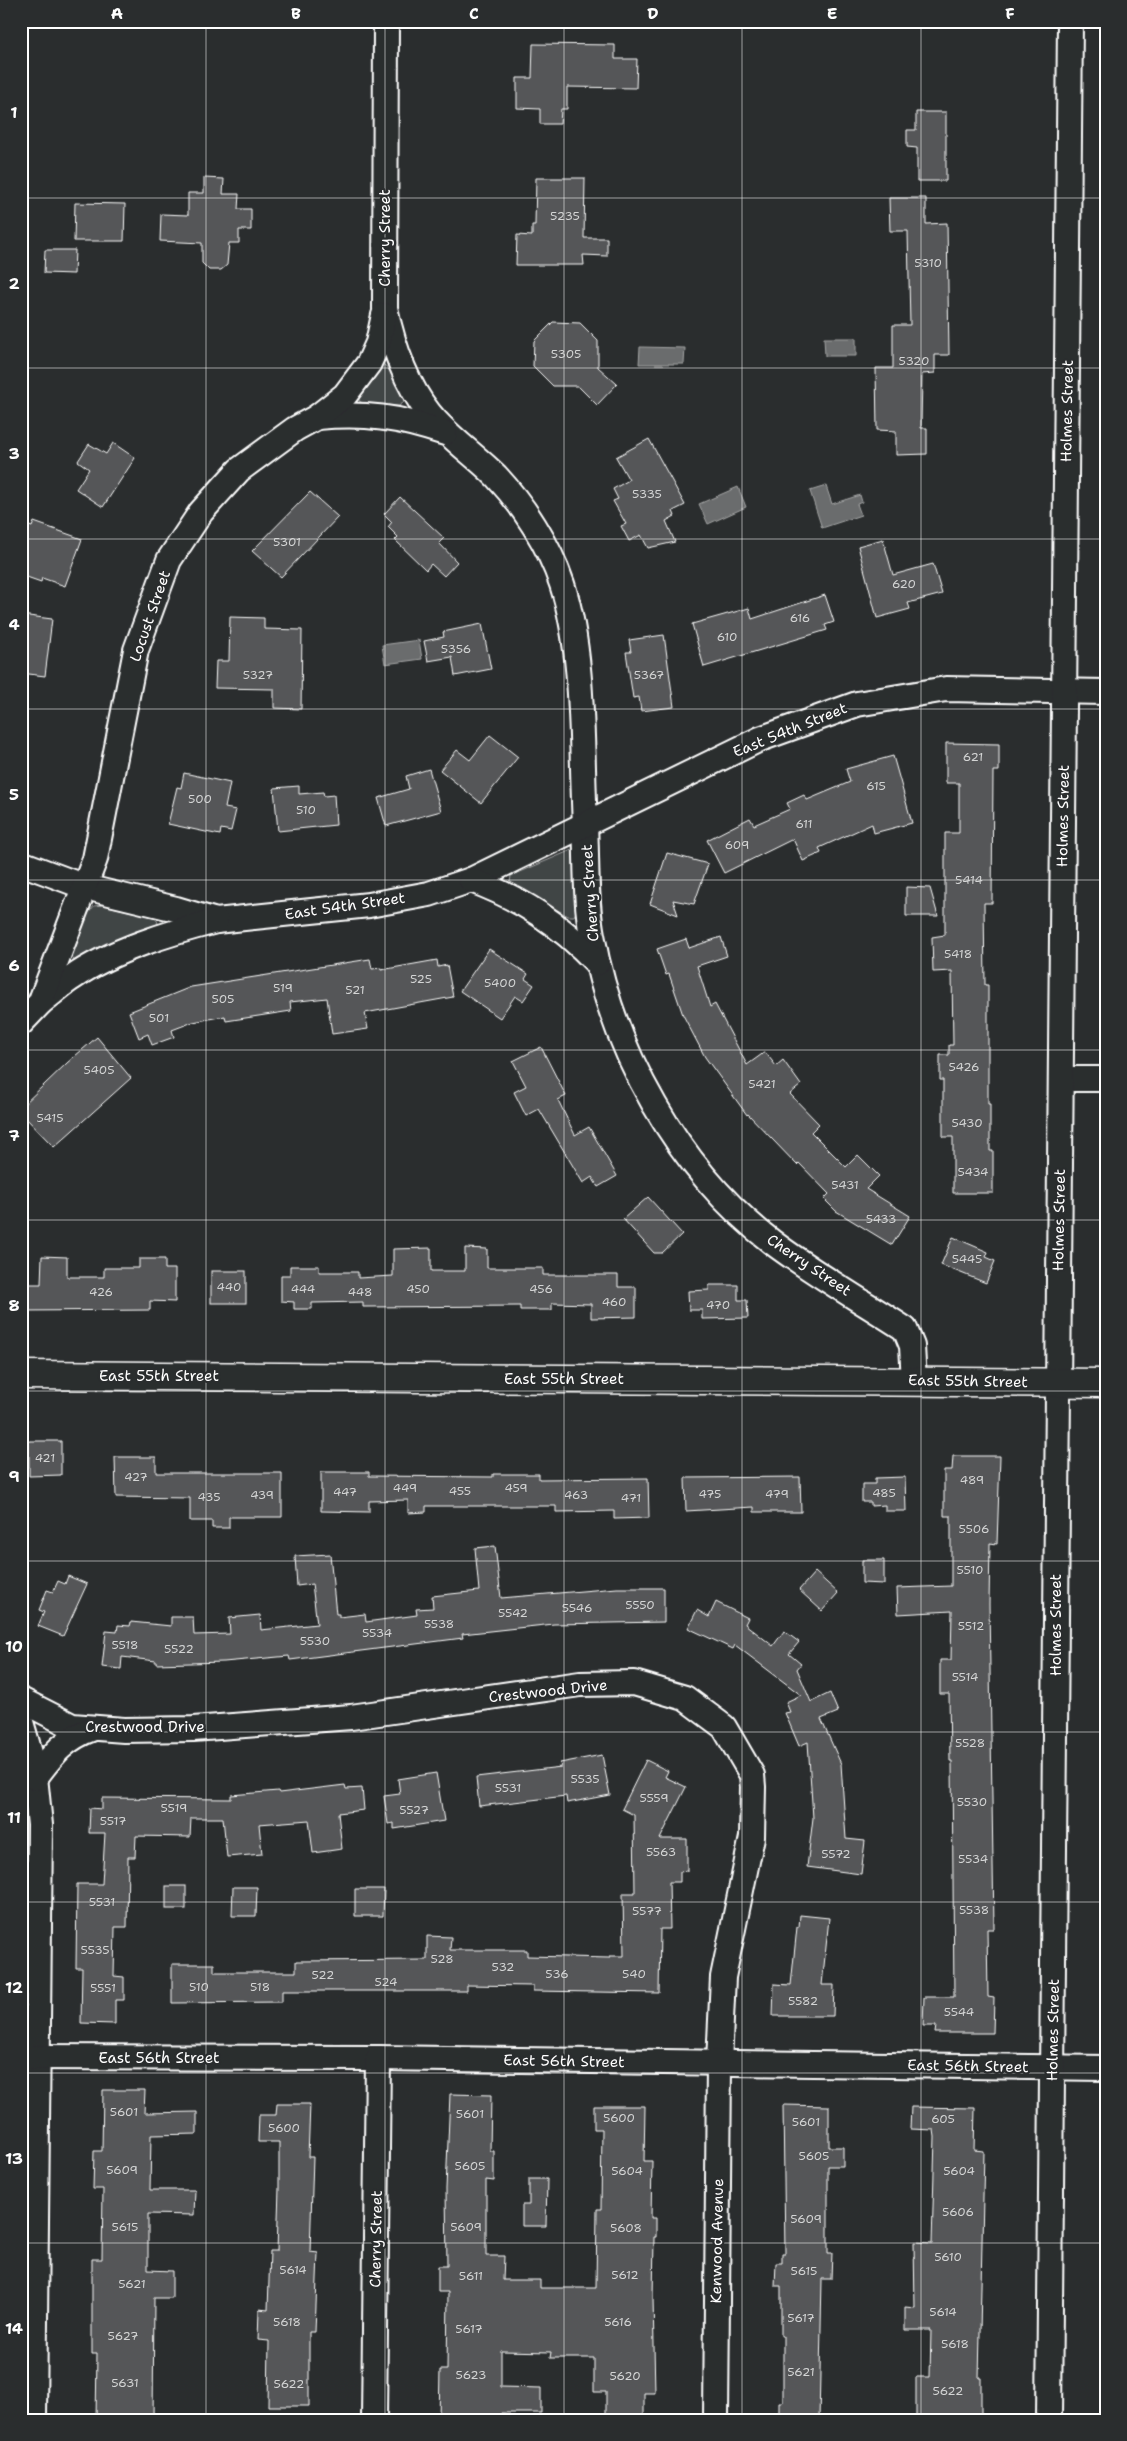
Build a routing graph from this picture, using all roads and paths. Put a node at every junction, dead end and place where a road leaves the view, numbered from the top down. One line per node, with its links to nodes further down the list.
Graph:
1 (386, 21): 3 (street, Cherry Street)
2 (1070, 21): 6 (street, Holmes Street)
3 (385, 308): 4 (street, Locust Street); 5 (street, Cherry Street)
4 (317, 417): 5 (street, Cherry Street); 11 (street, Locust Street)
5 (452, 435): 8 (street, Cherry Street)
6 (1064, 691): 7 (street, East 54th Street); 8 (street, East 54th Street); 16 (street, Holmes Street)
7 (1106, 692)
8 (585, 826): 10 (street, East 54th Street); 13 (street, Cherry Street)
9 (21, 863): 11 (street, East 54th Street)
10 (471, 880): 12 (street, East 54th Street); 13 (street)
11 (84, 887): 12 (street, East 54th Street); 14 (street, Locust Street)
12 (216, 921): 14 (street, East 54th Street)
13 (597, 963): 19 (street, Cherry Street)
14 (40, 1003): 15 (street, Locust Street)
15 (21, 1023)
16 (1060, 1079): 17 (street); 20 (street, Holmes Street)
17 (1106, 1079)
18 (21, 1375): 19 (main road, East 55th Street)
19 (914, 1381): 20 (main road, East 55th Street)
20 (1058, 1382): 21 (main road, East 55th Street); 28 (street, Holmes Street)
21 (1106, 1383)
22 (22, 1710): 23 (street, Crestwood Drive); 24 (street)
23 (96, 1728): 24 (street); 27 (street, Crestwood Drive)
24 (35, 1778): 25 (street)
25 (30, 2057): 26 (street, East 56th Street); 30 (street)
26 (378, 2058): 27 (street, East 56th Street); 31 (street, Cherry Street)
27 (719, 2063): 28 (street, East 56th Street); 32 (street, Kenwood Avenue)
28 (1052, 2068): 29 (street, East 56th Street); 33 (street, Holmes Street)
29 (1106, 2068)
30 (34, 2420)
31 (374, 2420)
32 (716, 2420)
33 (1049, 2420)

